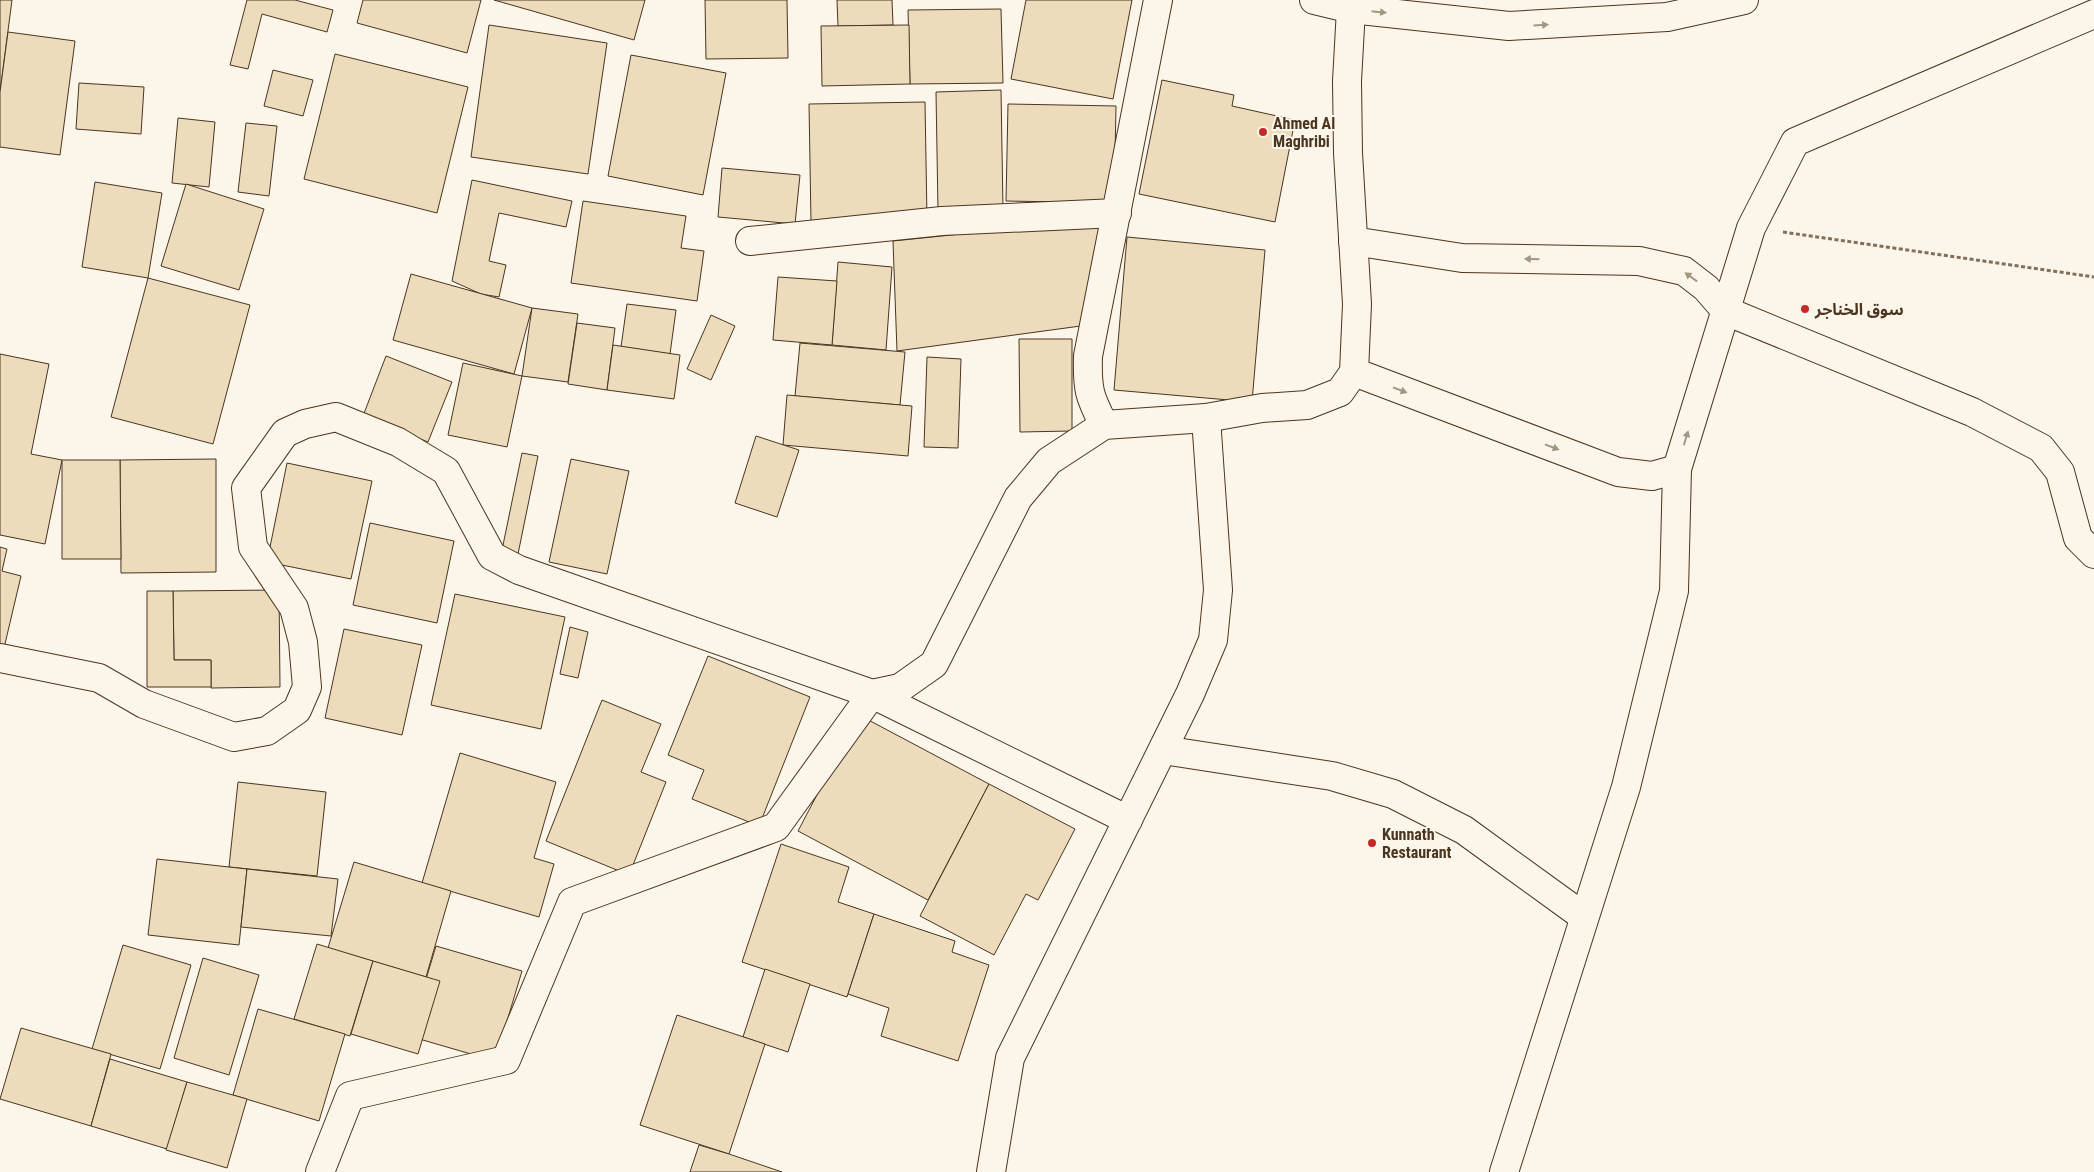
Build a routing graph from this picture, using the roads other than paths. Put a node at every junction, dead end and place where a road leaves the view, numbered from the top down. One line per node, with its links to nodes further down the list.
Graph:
1 (1158, 0): 6 (street)
2 (1314, 0): 4 (street)
3 (1744, 0): 4 (street, one-way to 3)
4 (1351, 9): 7 (street)
5 (2094, 14): 9 (street)
6 (1116, 212): 8 (street); 12 (street)
7 (1353, 241): 9 (street, one-way to 7); 10 (street)
8 (750, 242)
9 (1726, 311): 13 (street, one-way to 9); 14 (street)
10 (1354, 372): 11 (street); 13 (street, one-way to 13)
11 (1206, 418): 12 (street); 17 (street)
12 (1104, 425): 16 (street)
13 (1677, 469): 19 (street)
14 (2094, 554)
15 (0, 658): 16 (street)
16 (872, 694): 18 (street); 20 (street)
17 (1163, 750): 18 (street); 19 (street)
18 (1128, 820): 21 (street)
19 (1584, 917): 22 (street)
20 (320, 1172)
21 (991, 1172)
22 (1504, 1172)

